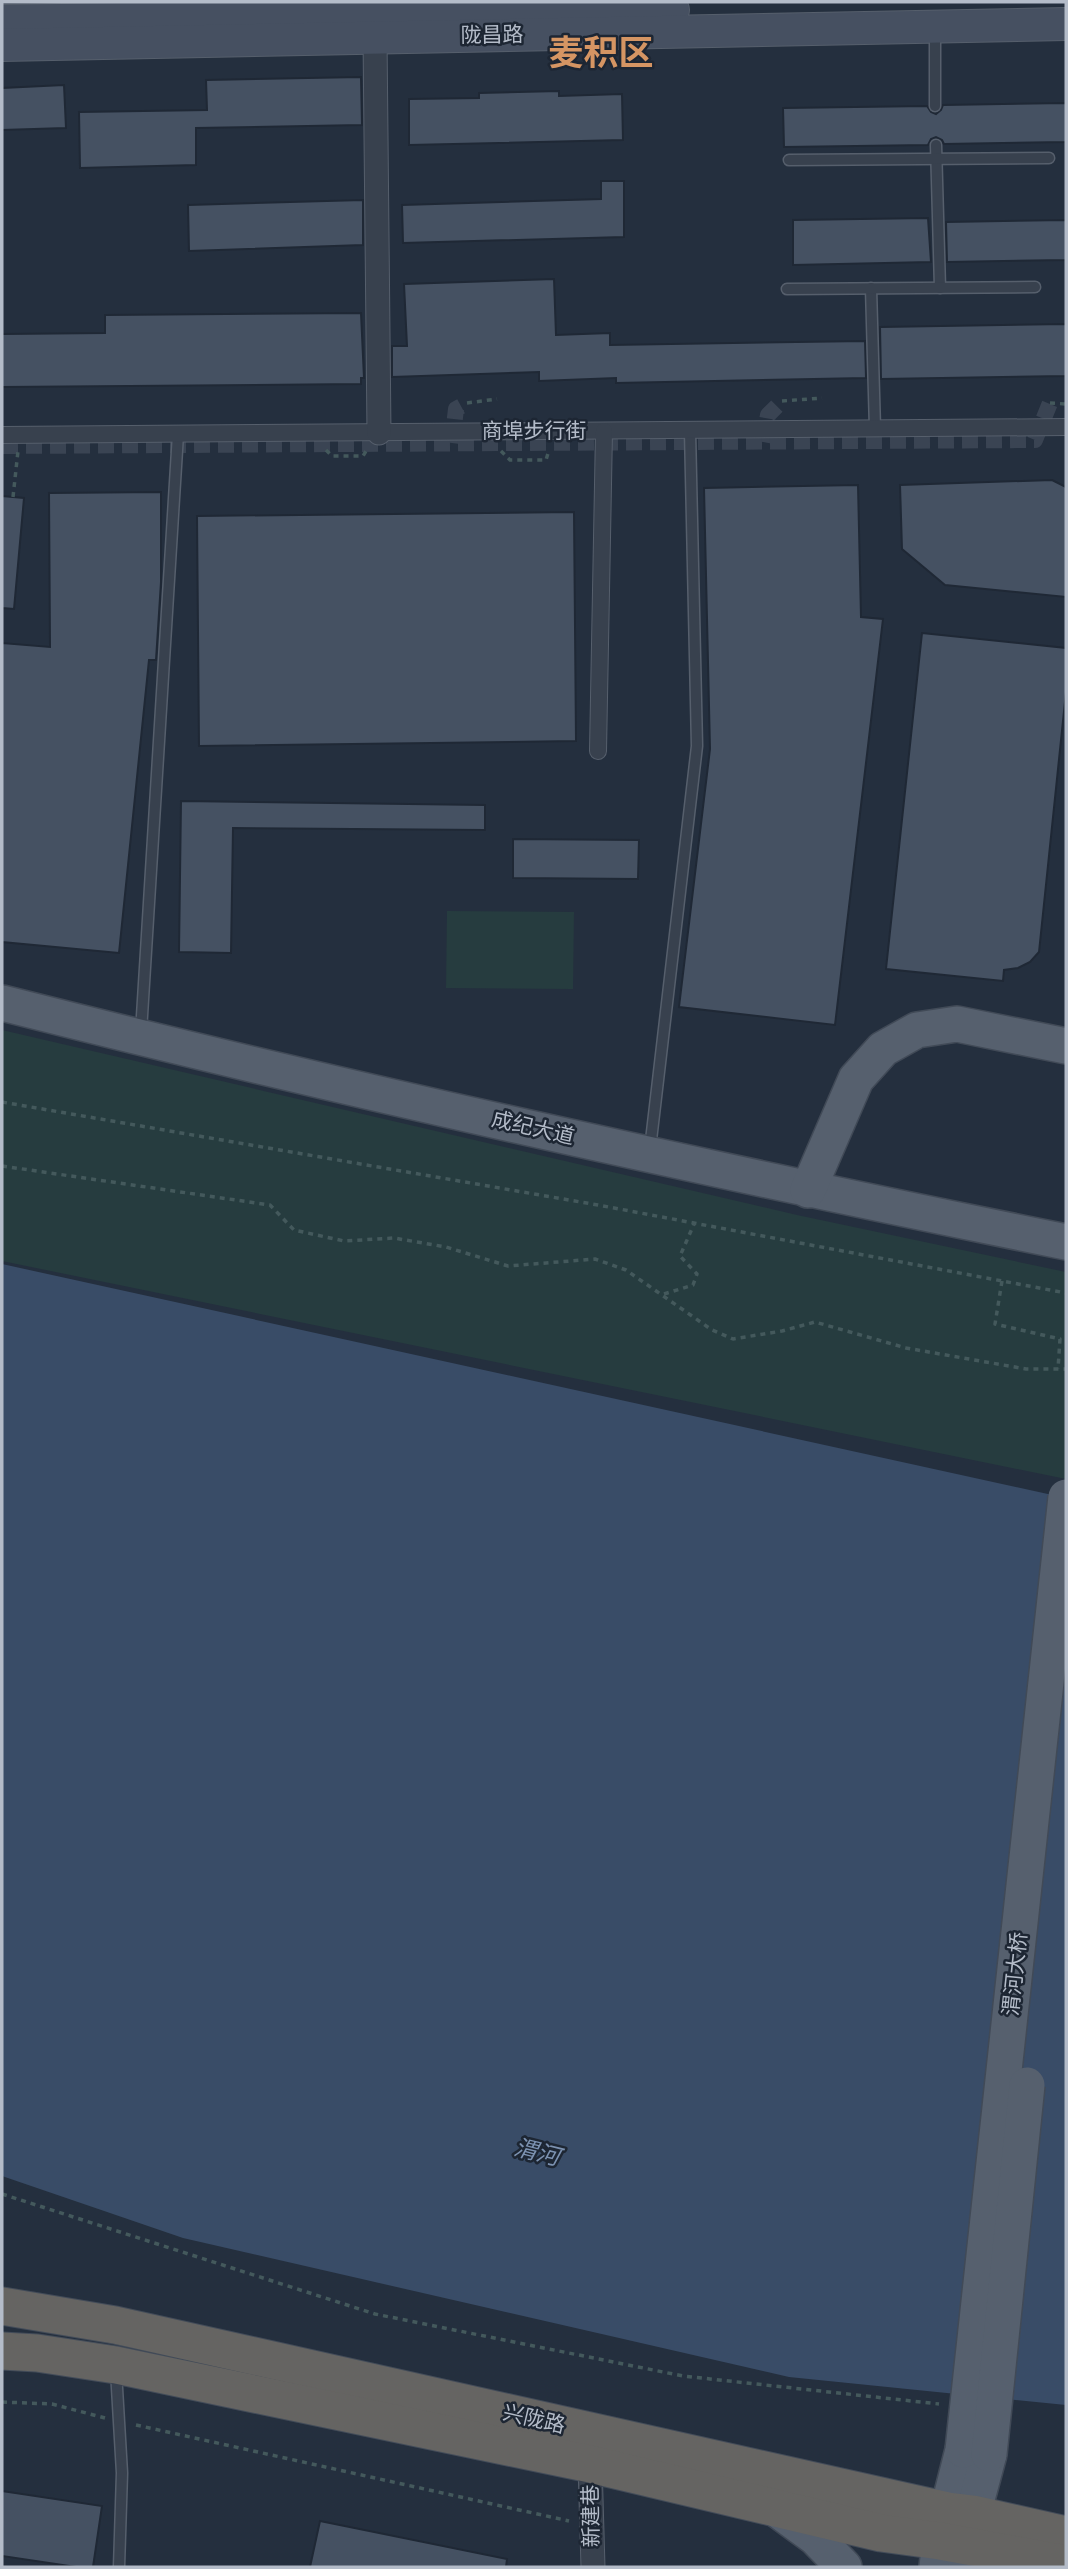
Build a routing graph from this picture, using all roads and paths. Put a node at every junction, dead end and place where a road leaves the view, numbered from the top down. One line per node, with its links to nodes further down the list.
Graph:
1 (1066, 3): 2 (main road, 陇昌路)
2 (2, 21)
3 (1066, 24): 4 (main road, 陇昌路)
4 (935, 27): 5 (main road, 陇昌路); 7 (lane)
5 (375, 37): 6 (main road, 陇昌路); 27 (street)
6 (2, 45)
7 (935, 106)
8 (936, 145): 10 (lane)
9 (1049, 158): 10 (lane)
10 (936, 159): 11 (lane); 14 (lane)
11 (789, 160)
12 (1035, 287): 14 (lane)
13 (871, 288): 14 (lane); 15 (lane); 23 (lane)
14 (940, 288)
15 (787, 289)
16 (822, 398): 18 (path)
17 (497, 399): 19 (path)
18 (782, 401)
19 (467, 403)
20 (1049, 403): 21 (path)
21 (1066, 404)
22 (1066, 428): 23 (street, 商埠步行街)
23 (875, 429): 24 (street, 商埠步行街)
24 (690, 430): 26 (street, 商埠步行街); 38 (lane)
25 (555, 431): 26 (street, 商埠步行街); 27 (street, 商埠步行街); 31 (path)
26 (604, 431): 33 (street)
27 (379, 433): 28 (street, 商埠步行街)
28 (178, 434): 30 (street, 商埠步行街); 35 (lane)
29 (2, 435): 30 (street, 商埠步行街)
30 (19, 435): 32 (path)
31 (492, 443)
32 (13, 497)
33 (598, 751)
34 (2, 1003): 35 (main road, 成纪大道)
35 (140, 1038): 38 (main road, 成纪大道)
36 (1066, 1046): 40 (main road)
37 (2, 1102): 41 (path)
38 (649, 1154): 40 (main road, 成纪大道)
39 (2, 1166): 45 (path)
40 (808, 1190): 42 (main road, 成纪大道)
41 (694, 1223): 43 (path); 45 (path)
42 (1066, 1242)
43 (1002, 1281): 44 (path); 46 (path)
44 (1066, 1293)
45 (664, 1294): 46 (path)
46 (1058, 1369): 47 (path)
47 (1066, 1369)
48 (1066, 1497): 58 (main road, 渭河大桥, bridge)
49 (1066, 1713): 58 (main road, 渭河大桥, bridge)
50 (2, 2194): 56 (path)
51 (2, 2306): 63 (highway, 兴陇路)
52 (19, 2352): 53 (highway, 兴陇路); 54 (main road)
53 (116, 2365): 57 (lane); 59 (highway, 兴陇路)
54 (2, 2370)
55 (2, 2402): 57 (path)
56 (943, 2405)
57 (119, 2421): 61 (path); 65 (lane)
58 (976, 2452): 63 (main road)
59 (590, 2465): 60 (highway, 兴陇路); 61 (street, 新建巷)
60 (775, 2508): 63 (highway, 兴陇路); 67 (main road)
61 (592, 2526): 66 (street, 新建巷)
62 (1066, 2535): 63 (highway, 兴陇路)
63 (956, 2541): 64 (highway, 兴陇路)
64 (1066, 2564)
65 (119, 2567)
66 (593, 2567)
67 (844, 2567)

